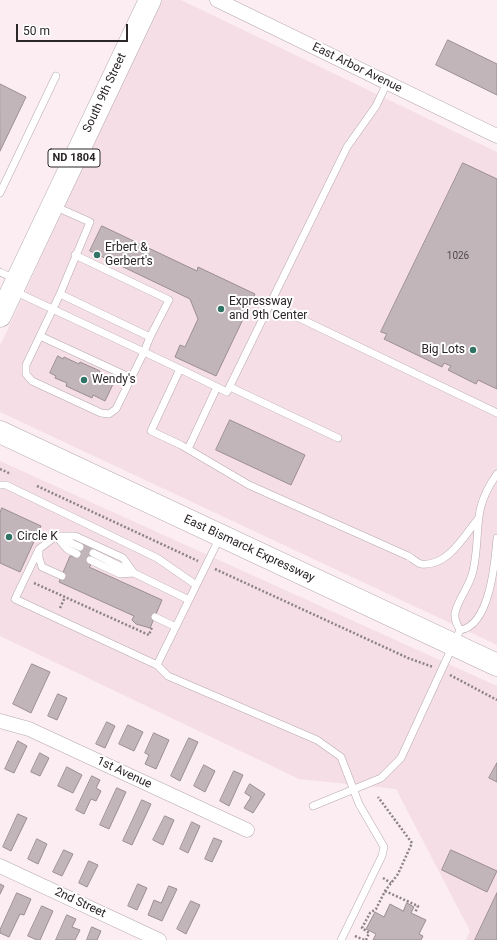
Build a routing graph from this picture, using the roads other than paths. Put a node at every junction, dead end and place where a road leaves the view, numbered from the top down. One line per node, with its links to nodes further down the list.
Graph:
1 (150, 0): 7 (main road, South 9th Street / ND 1804)
2 (217, 0): 4 (street, East Arbor Avenue)
3 (56, 76): 6 (lane)
4 (387, 82): 5 (street, East Arbor Avenue); 11 (lane)
5 (497, 136)
6 (0, 193)
7 (52, 205): 8 (lane); 9 (main road, South 9th Street / ND 1804)
8 (75, 255): 10 (lane); 15 (lane)
9 (10, 281): 12 (lane); 13 (main road, South 9th Street / ND 1804)
10 (60, 294): 12 (lane); 15 (lane)
11 (270, 304): 20 (lane); 21 (lane)
12 (53, 308): 14 (lane); 16 (lane)
13 (0, 316)
14 (40, 336): 18 (lane); 18 (lane)
15 (150, 337): 16 (lane)
16 (144, 352): 17 (lane); 18 (lane)
17 (180, 369): 19 (lane); 24 (lane)
18 (131, 378)
19 (217, 387): 20 (lane); 24 (lane)
20 (230, 387): 23 (lane)
21 (497, 413)
22 (0, 432): 28 (main road, East Bismarck Expressway)
23 (338, 438)
24 (188, 449): 27 (lane)
25 (497, 474): 27 (lane)
26 (0, 485): 36 (lane)
27 (478, 519): 40 (lane)
28 (220, 535): 36 (lane); 40 (main road, East Bismarck Expressway)
29 (56, 536): 31 (lane); 32 (lane); 34 (lane)
30 (497, 538): 40 (lane)
31 (39, 549): 35 (lane); 41 (lane)
32 (78, 550)
33 (91, 557): 34 (lane)
34 (134, 573): 37 (lane)
35 (62, 576)
36 (196, 585): 37 (lane)
37 (189, 600): 39 (lane)
38 (155, 617): 39 (lane)
39 (176, 627): 41 (lane)
40 (456, 637): 42 (main road, East Bismarck Expressway); 44 (lane)
41 (158, 665): 44 (lane)
42 (497, 665)
43 (0, 721): 46 (street, 1st Avenue)
44 (354, 790): 45 (lane); 49 (lane)
45 (313, 806)
46 (247, 830)
47 (0, 866): 48 (street, 2nd Street)
48 (159, 940)
49 (341, 940)

